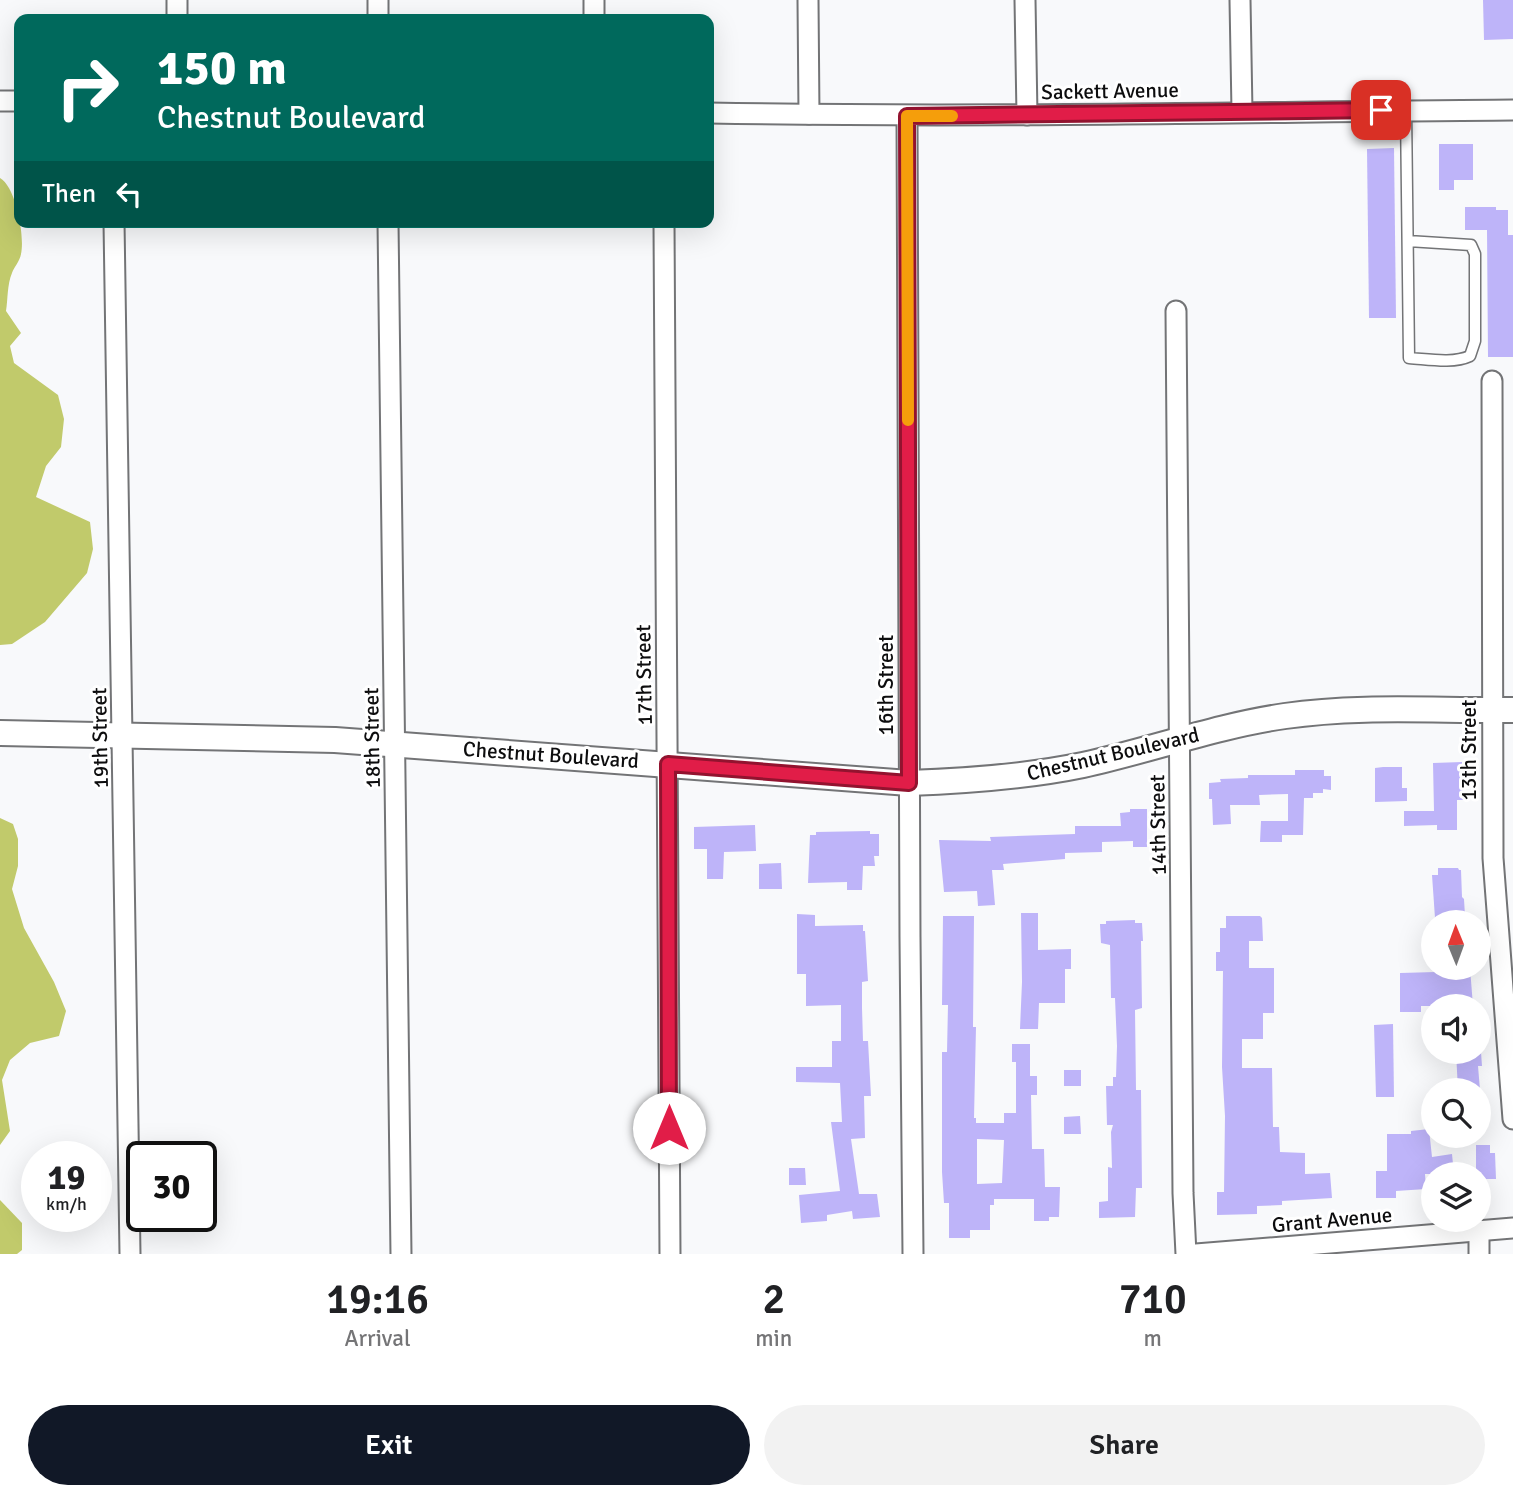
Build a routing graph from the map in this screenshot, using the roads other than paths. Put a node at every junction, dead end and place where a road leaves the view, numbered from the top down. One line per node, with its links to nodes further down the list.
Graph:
1 (808, 0): 8 (street)
2 (1024, 0): 9 (street)
3 (1240, 0): 6 (street)
4 (1406, 109): 5 (street, Sackett Avenue); 6 (street, Sackett Avenue); 14 (lane)
5 (1513, 110)
6 (1242, 111): 9 (street, Sackett Avenue)
7 (714, 113): 8 (street, Sackett Avenue)
8 (809, 114): 10 (street, Sackett Avenue)
9 (1027, 115): 10 (street, Sackett Avenue)
10 (907, 116): 23 (street, 16th Street)
11 (114, 228): 19 (street, 19th Street)
12 (387, 228): 21 (street, 18th Street)
13 (664, 228): 22 (street, 17th Street)
14 (1408, 241): 14 (lane)
15 (1177, 311): 20 (street, 14th Street)
16 (1492, 381): 17 (street, 13th Street)
17 (1502, 710): 20 (street, Chestnut Boulevard); 24 (street, 13th Street)
18 (0, 733): 19 (street, Chestnut Boulevard)
19 (121, 735): 21 (street, Chestnut Boulevard); 29 (street, 19th Street)
20 (1180, 739): 23 (street, Chestnut Boulevard); 33 (street, 14th Street)
21 (395, 744): 22 (street, Chestnut Boulevard); 30 (street, 18th Street)
22 (668, 764): 23 (street, Chestnut Boulevard); 31 (street, 17th Street)
23 (909, 783): 32 (street, 16th Street)
24 (1513, 1119)
25 (1513, 1228): 26 (street, Grant Avenue)
26 (1491, 1229)
27 (1455, 1232): 34 (street, Grant Avenue)
28 (1479, 1232): 35 (street)
29 (130, 1254)
30 (401, 1254)
31 (670, 1254)
32 (913, 1254)
33 (1186, 1254)
34 (1196, 1254)
35 (1479, 1254)

